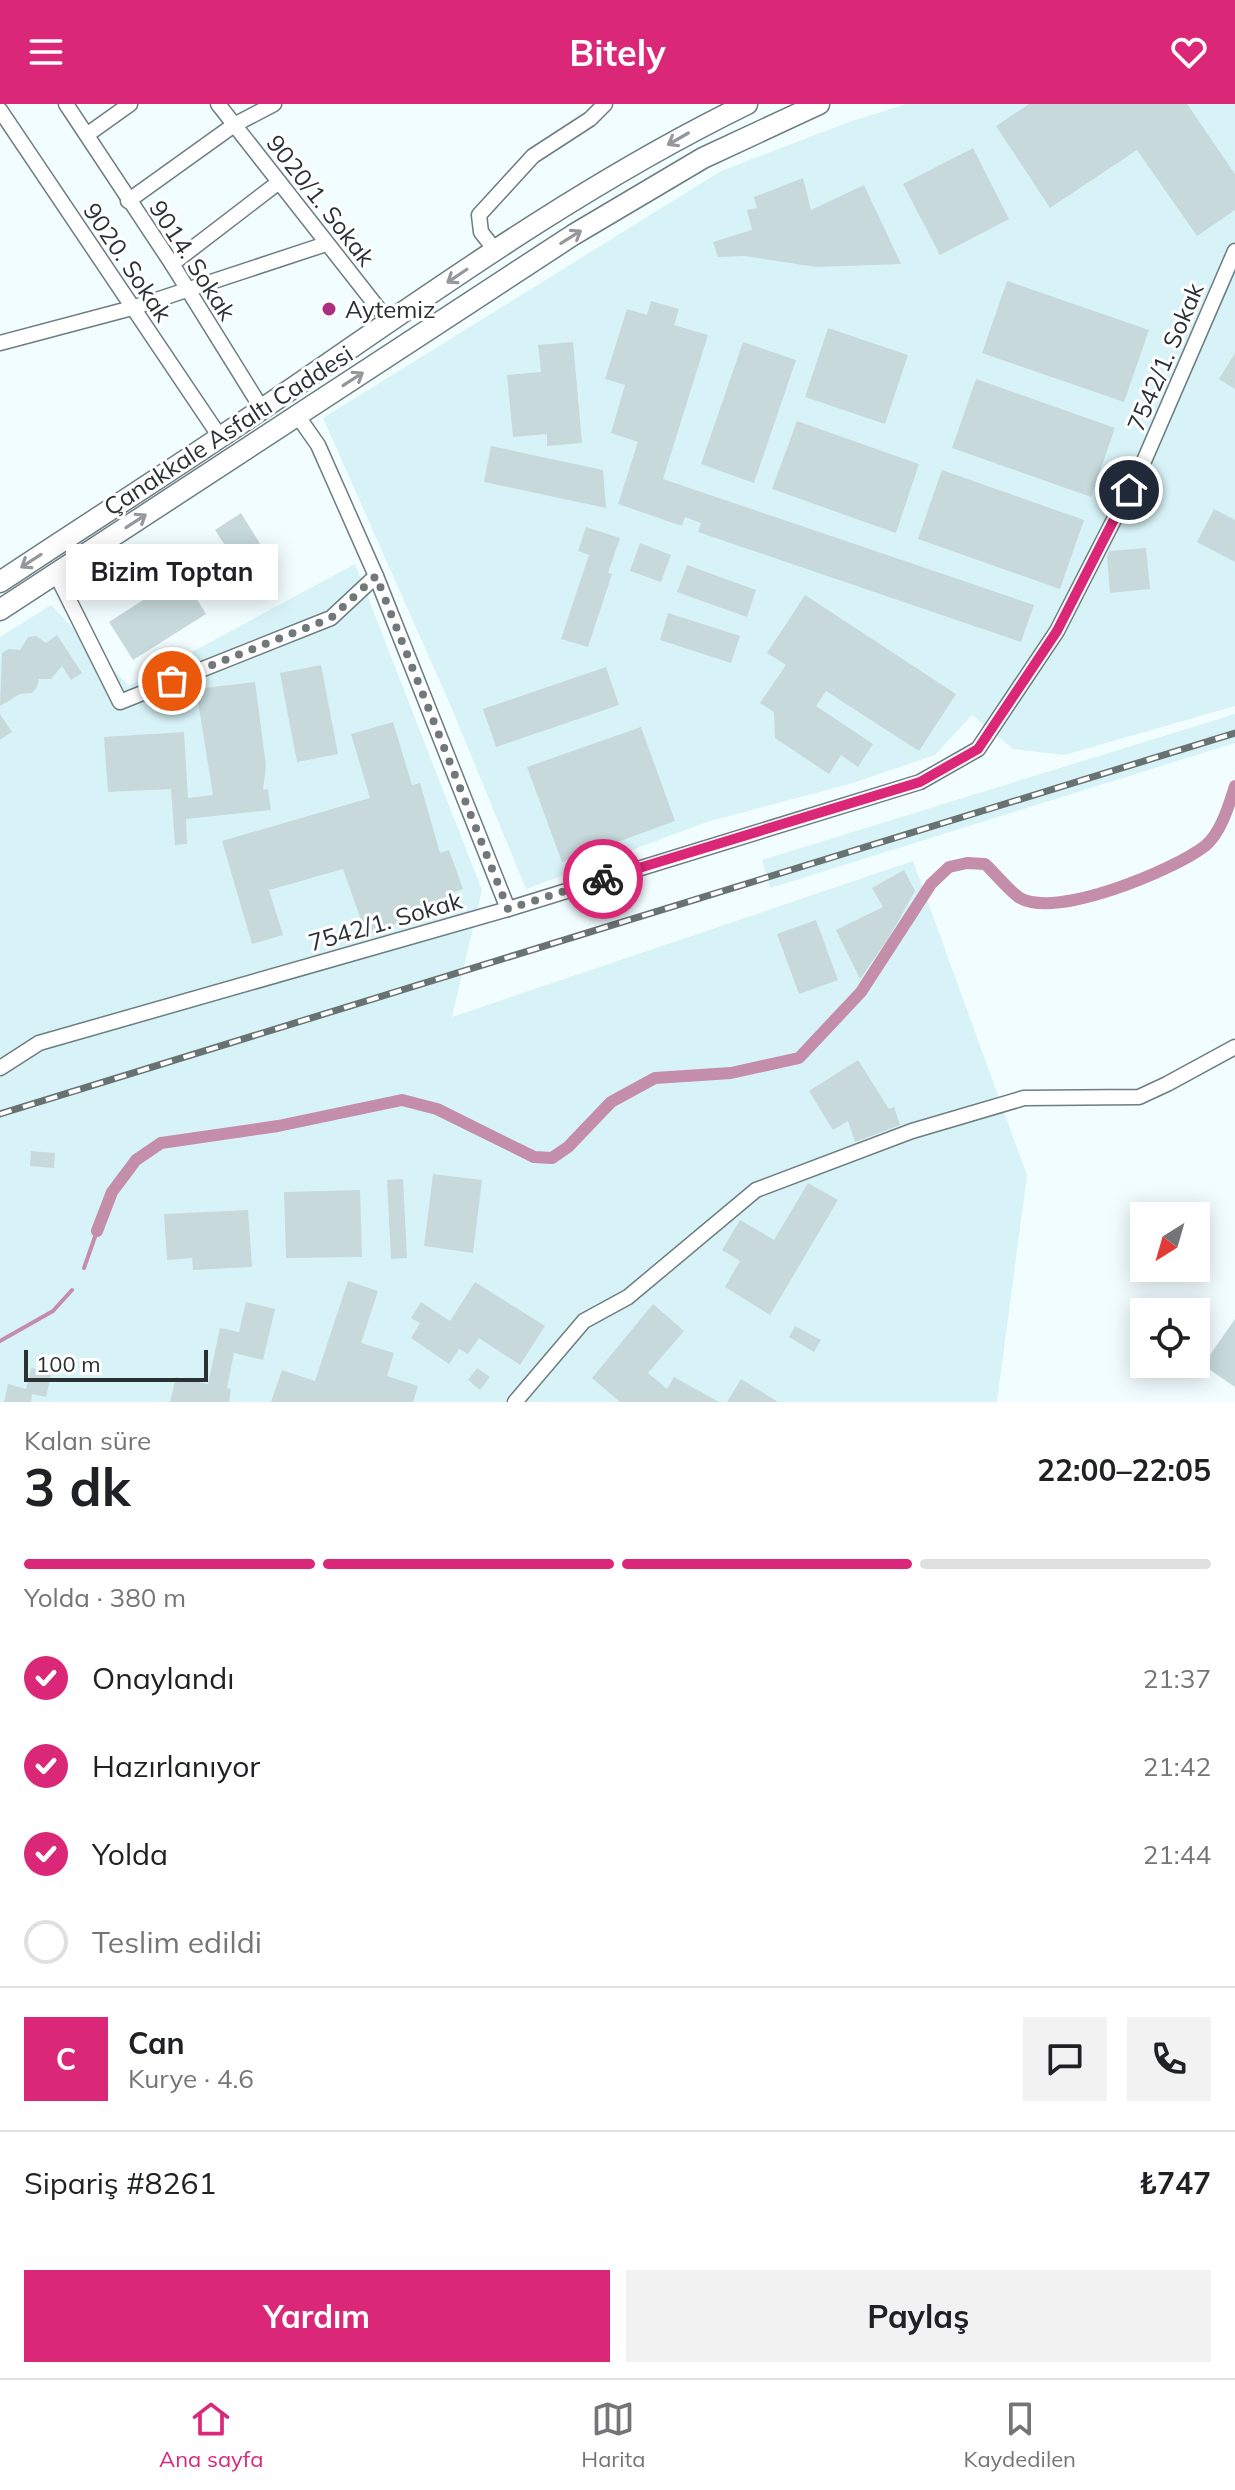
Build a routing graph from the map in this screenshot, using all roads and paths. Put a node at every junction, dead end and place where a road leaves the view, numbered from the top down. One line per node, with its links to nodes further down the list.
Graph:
1 (66, 104): 10 (street, 9014. Sokak)
2 (130, 104): 10 (street)
3 (218, 104): 9 (street, 9020/1. Sokak)
4 (274, 104): 9 (street)
5 (605, 104): 14 (street)
6 (747, 104): 14 (highway, Çanakkale Asfaltı Caddesi, one-way to 14)
7 (819, 104): 22 (highway, Çanakkale Asfaltı Caddesi, one-way to 7)
8 (0, 110): 18 (street, 9020. Sokak)
9 (234, 125): 11 (street, 9020/1. Sokak); 12 (street)
10 (88, 134): 12 (street, 9014. Sokak)
11 (279, 182): 13 (street, 9020/1. Sokak); 16 (street)
12 (128, 201): 16 (street, 9014. Sokak)
13 (326, 244): 17 (street); 19 (street, 9020/1. Sokak)
14 (495, 250): 19 (highway, Çanakkale Asfaltı Caddesi, one-way to 19)
15 (1235, 251): 28 (street, 7542/1. Sokak)
16 (172, 264): 17 (street, 9014. Sokak)
17 (186, 290): 18 (street); 21 (street, 9014. Sokak)
18 (132, 308): 20 (street); 23 (street, 9020. Sokak)
19 (389, 322): 21 (highway, Çanakkale Asfaltı Caddesi)
20 (0, 343)
21 (262, 409): 23 (highway, Çanakkale Asfaltı Caddesi)
22 (297, 415): 24 (highway, Çanakkale Asfaltı Caddesi, one-way to 22); 25 (street)
23 (220, 437): 26 (highway, Çanakkale Asfaltı Caddesi, one-way to 26)
24 (56, 574): 25 (street); 27 (highway, Çanakkale Asfaltı Caddesi)
25 (376, 576): 28 (street)
26 (0, 582)
27 (0, 610)
28 (508, 909): 30 (street, 7542/1. Sokak)
29 (1235, 1047): 31 (street)
30 (0, 1068)
31 (515, 1402)

